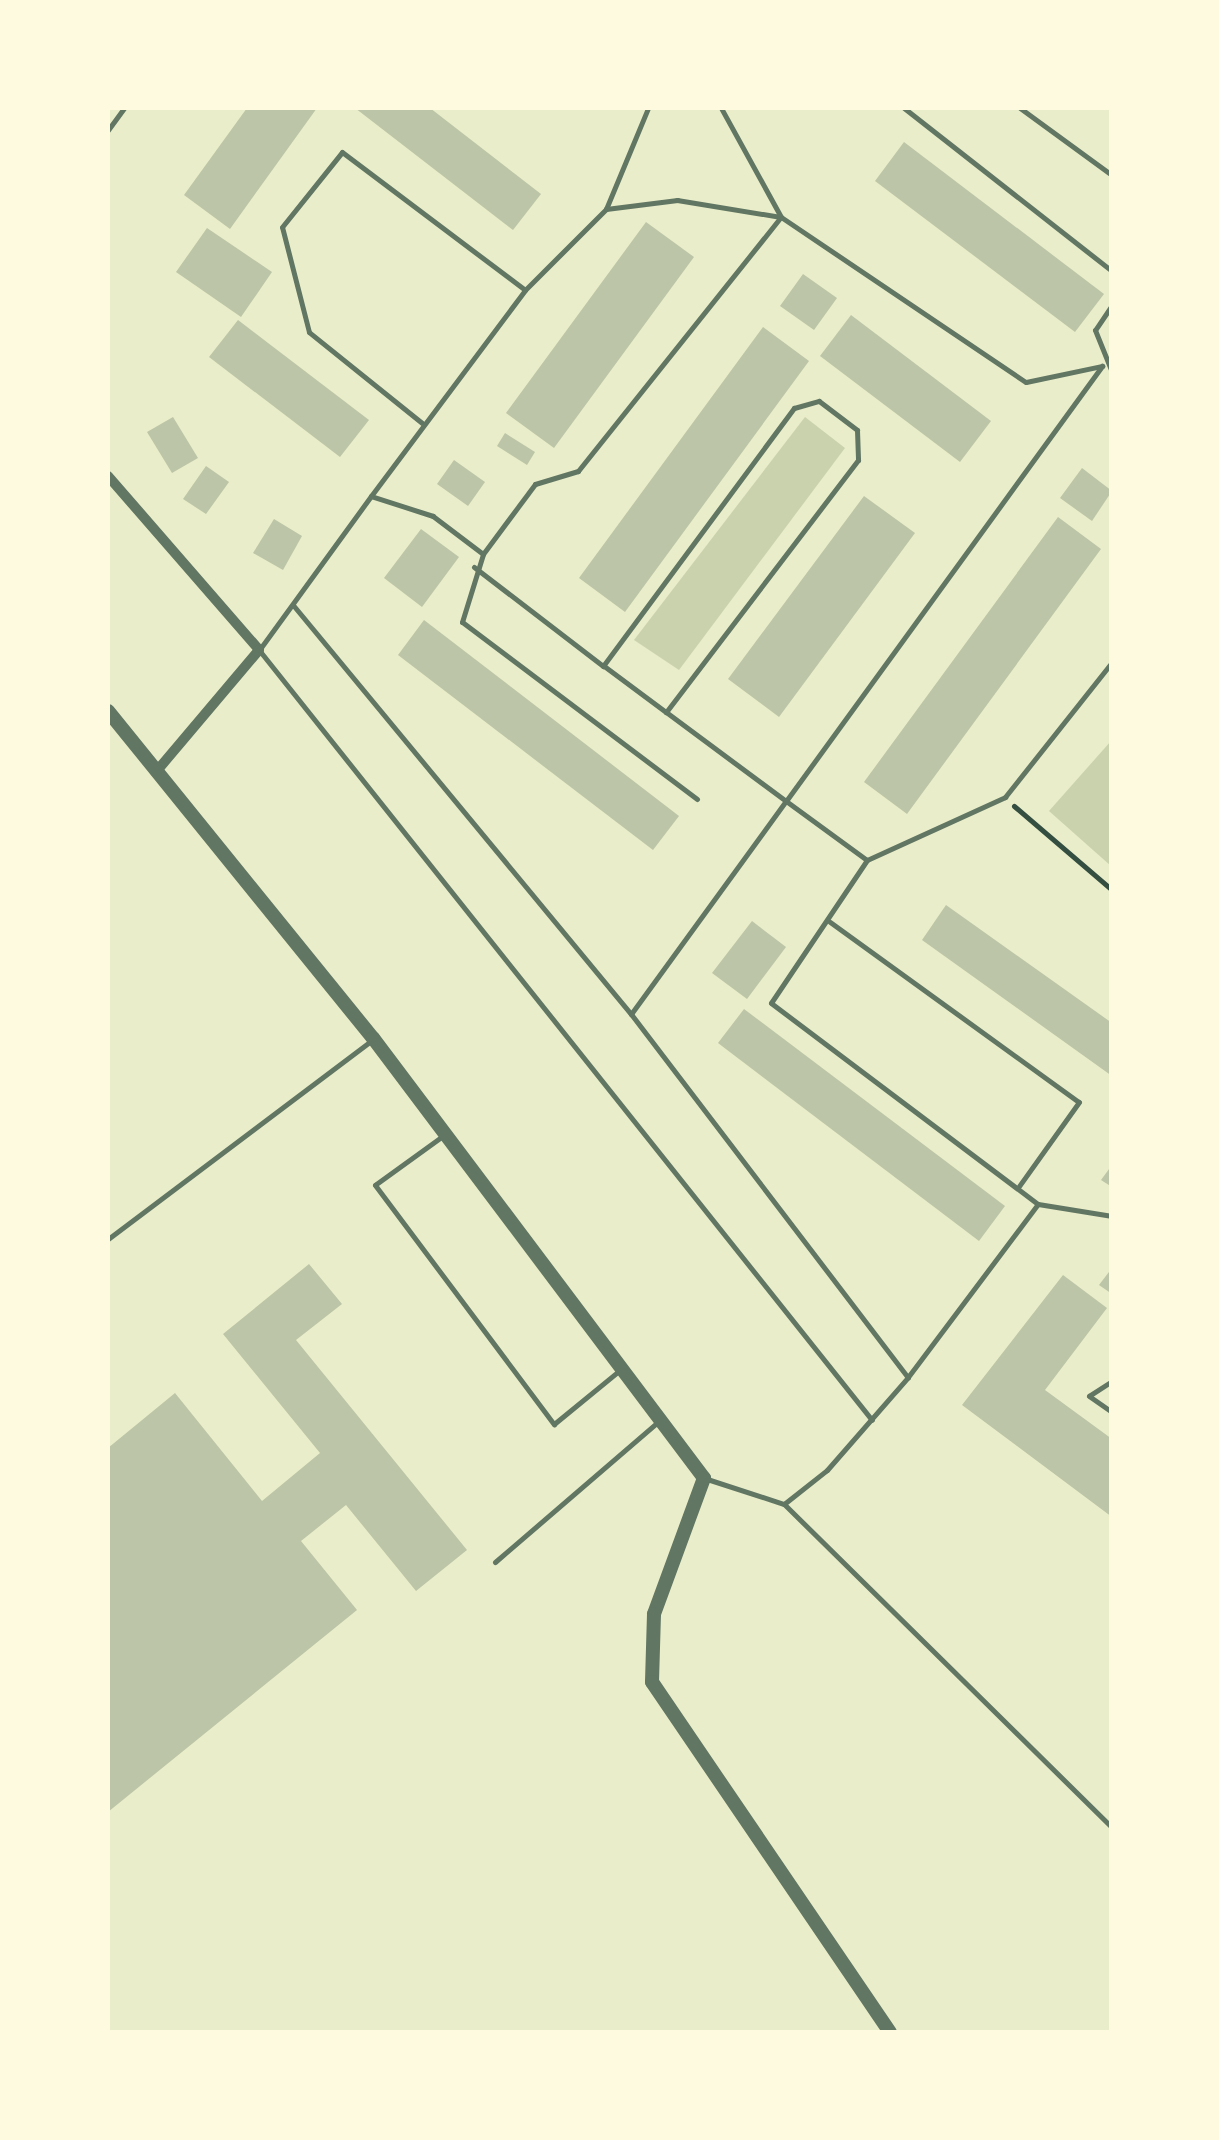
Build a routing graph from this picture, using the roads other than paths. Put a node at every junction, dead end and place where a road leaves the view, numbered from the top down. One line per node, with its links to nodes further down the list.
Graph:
1 (124, 108): 6 (lane)
2 (648, 108): 8 (lane)
3 (721, 108): 9 (lane)
4 (904, 108): 10 (lane)
5 (1020, 108): 7 (lane)
6 (108, 130)
7 (1112, 176)
8 (606, 208): 9 (lane); 11 (lane)
9 (780, 216): 13 (lane); 18 (lane)
10 (1112, 270)
11 (525, 290): 15 (lane); 15 (lane)
12 (1112, 305): 13 (lane)
13 (1102, 366): 14 (lane); 28 (lane)
14 (1112, 372)
15 (422, 423): 17 (lane)
16 (108, 476): 21 (street)
17 (370, 496): 18 (lane); 20 (lane)
18 (483, 554): 19 (lane)
19 (474, 566): 23 (lane); 27 (lane)
20 (292, 604): 21 (lane); 31 (lane)
21 (258, 650): 26 (street); 43 (lane)
22 (1112, 662): 29 (lane)
23 (603, 666): 25 (lane); 25 (lane)
24 (108, 711): 26 (street)
25 (666, 712): 28 (lane)
26 (156, 772): 32 (street)
27 (697, 799)
28 (786, 802): 29 (lane); 31 (lane)
29 (867, 860): 30 (lane)
30 (830, 922): 34 (lane); 34 (lane)
31 (631, 1014): 39 (lane)
32 (373, 1038): 33 (street); 37 (lane)
33 (447, 1133): 38 (street); 38 (lane)
34 (1019, 1186): 35 (lane)
35 (1038, 1204): 36 (lane); 39 (lane)
36 (1112, 1216)
37 (108, 1238)
38 (626, 1365): 42 (street)
39 (908, 1377): 43 (lane)
40 (1112, 1381): 41 (lane)
41 (1112, 1412)
42 (666, 1416): 44 (street); 46 (lane)
43 (872, 1420): 45 (lane)
44 (704, 1478): 45 (lane); 48 (street)
45 (784, 1504): 47 (lane)
46 (495, 1562)
47 (1112, 1827)
48 (890, 2032)

